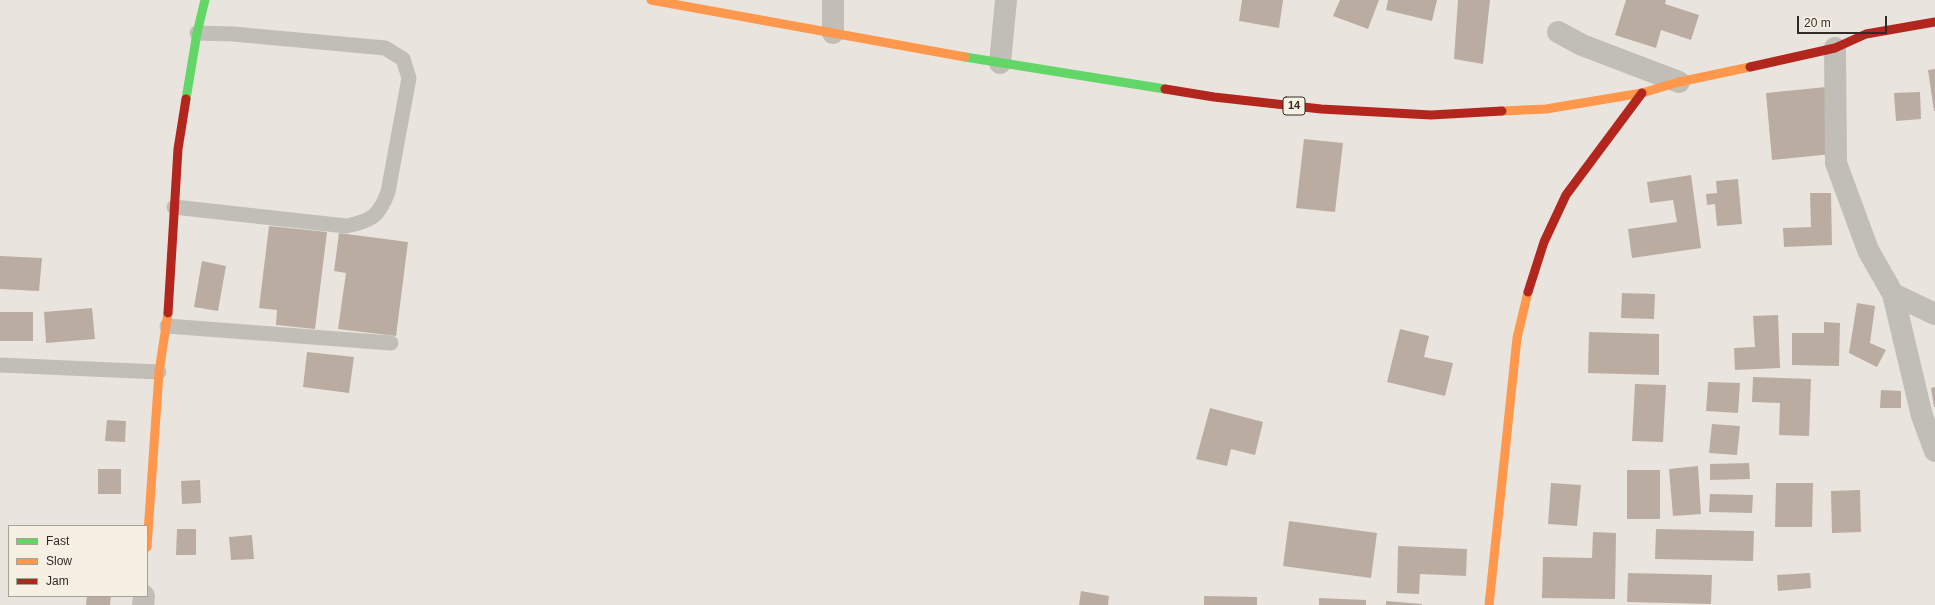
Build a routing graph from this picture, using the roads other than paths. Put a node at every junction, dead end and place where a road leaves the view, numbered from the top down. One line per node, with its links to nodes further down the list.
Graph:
1 (205, 0): 7 (main road)
2 (651, 0): 8 (main road, 14)
3 (833, 0): 8 (street)
4 (1006, 0): 10 (street)
5 (1935, 22): 9 (main road, 14)
6 (1558, 32): 11 (street)
7 (197, 33): 13 (main road); 13 (lane)
8 (833, 33): 10 (main road, 14)
9 (1835, 48): 11 (main road, 14); 14 (street)
10 (1000, 63): 12 (main road, 14)
11 (1679, 82): 12 (main road, 14)
12 (1642, 93): 22 (main road)
13 (174, 207): 16 (main road)
14 (1893, 294): 15 (street); 20 (street)
15 (1935, 314)
16 (167, 326): 17 (lane); 19 (main road)
17 (391, 343)
18 (0, 365): 19 (lane)
19 (159, 372): 21 (main road)
20 (1935, 452)
21 (148, 532)
22 (1490, 605)

